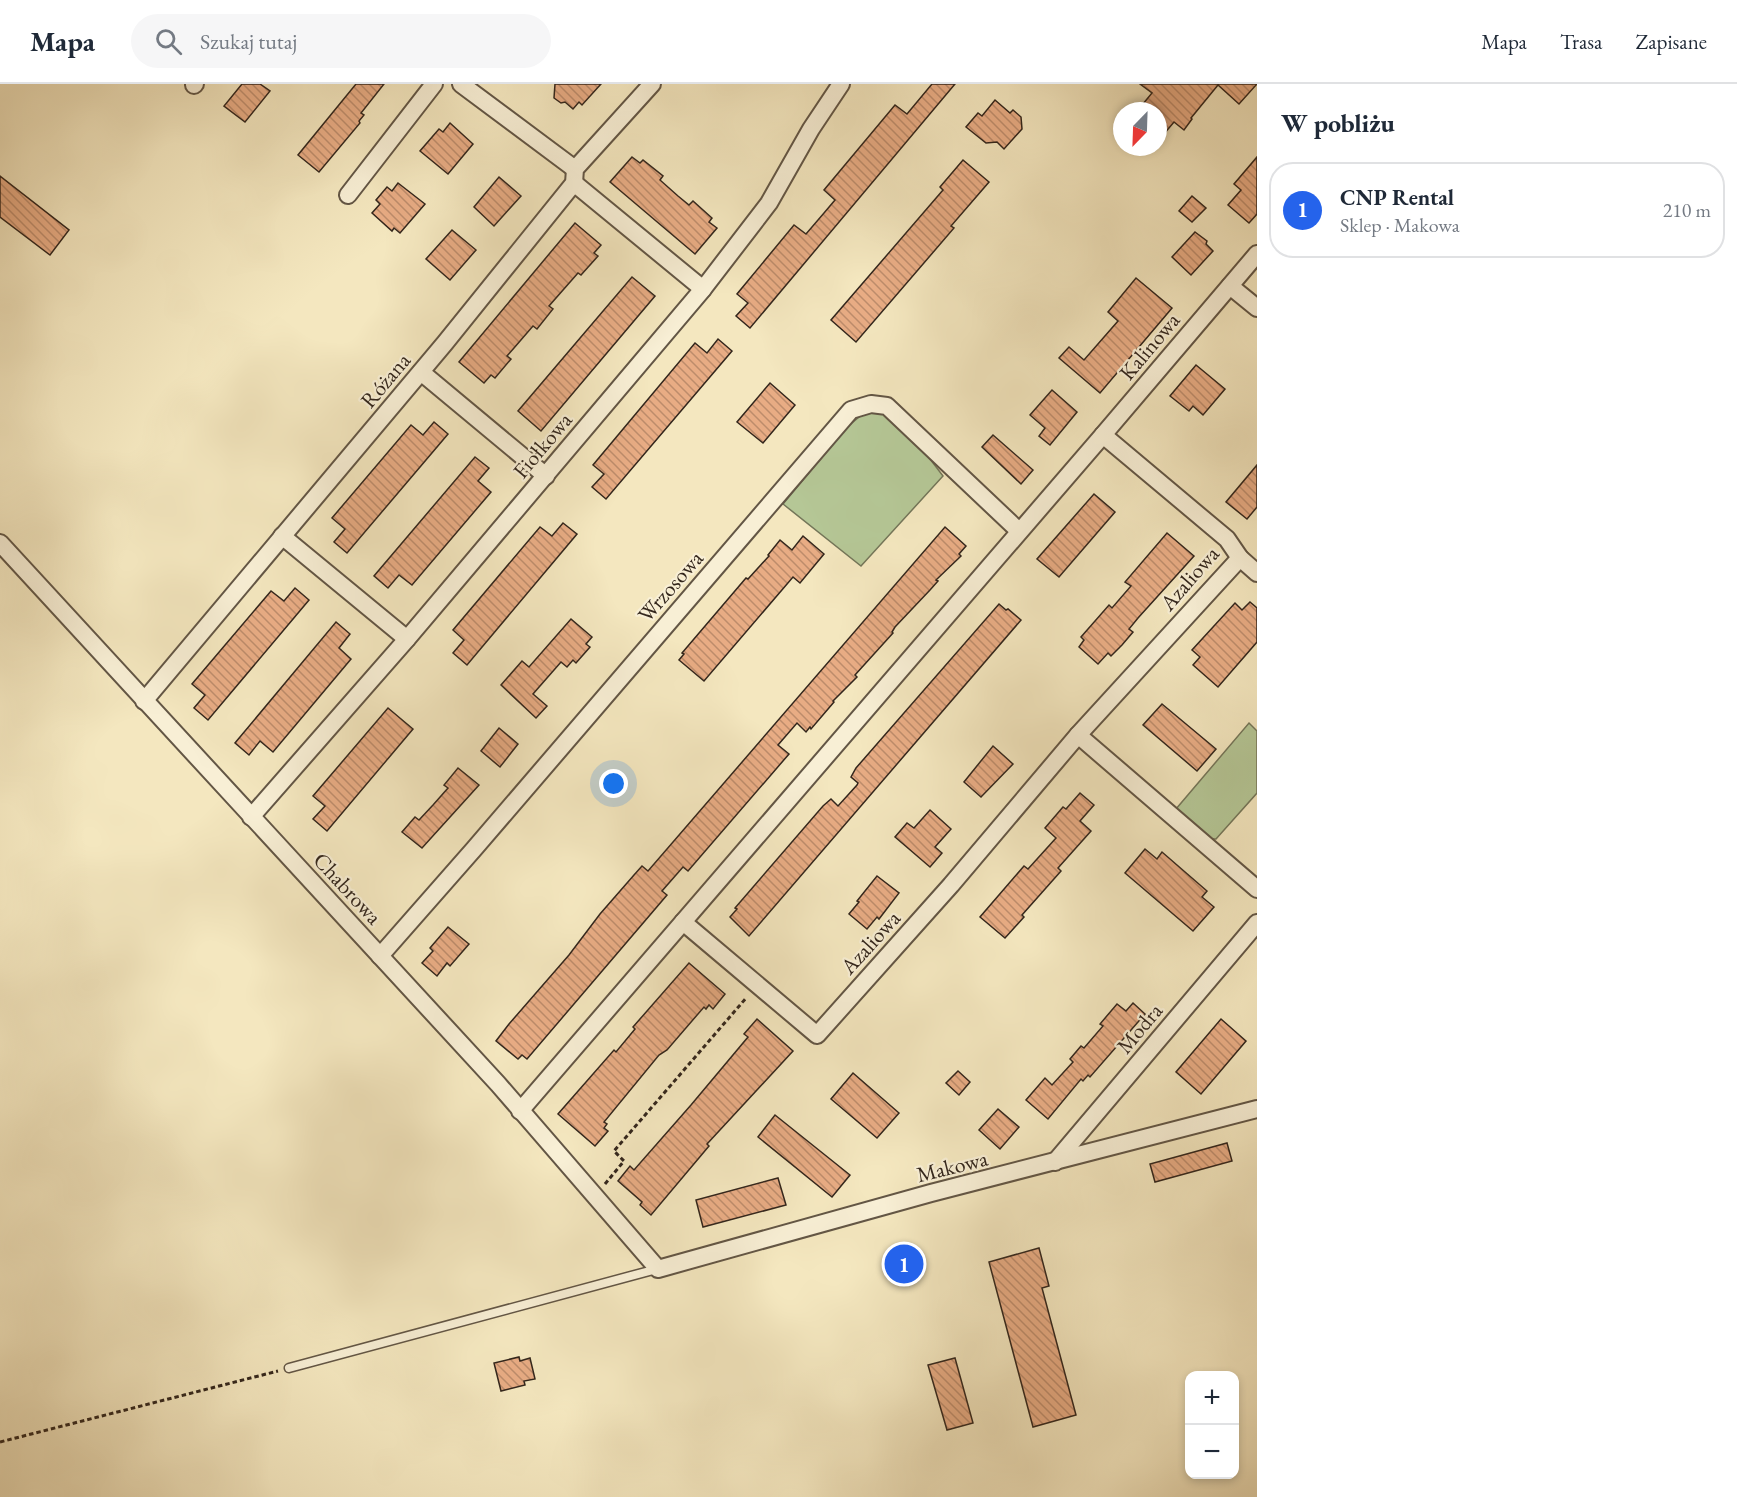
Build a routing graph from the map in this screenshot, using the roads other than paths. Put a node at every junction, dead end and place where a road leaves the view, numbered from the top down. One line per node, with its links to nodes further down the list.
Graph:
1 (434, 84): 6 (street)
2 (461, 84): 5 (street)
3 (652, 84): 5 (street, Różana)
4 (841, 84): 9 (street, Fiołkowa)
5 (575, 176): 9 (street); 11 (street, Różana)
6 (348, 195)
7 (1257, 254): 8 (street, Kalinowa)
8 (1230, 286): 10 (street); 12 (street, Kalinowa)
9 (703, 289): 13 (street, Fiołkowa)
10 (1257, 308)
11 (421, 372): 13 (street); 15 (street, Różana)
12 (1103, 435): 14 (street); 17 (street, Azaliowa)
13 (546, 476): 19 (street, Fiołkowa)
14 (1019, 531): 24 (street); 26 (street, Wrzosowa)
15 (282, 536): 19 (street); 20 (street, Różana)
16 (0, 543): 20 (street, Chabrowa)
17 (1240, 558): 18 (street); 21 (street, Azaliowa)
18 (1257, 573)
19 (407, 639): 22 (street, Fiołkowa)
20 (144, 701): 22 (street, Chabrowa)
21 (1078, 735): 23 (street); 24 (street, Azaliowa)
22 (252, 817): 26 (street, Chabrowa)
23 (1257, 889)
24 (683, 922): 28 (street)
25 (1257, 923): 29 (street, Modra)
26 (380, 956): 28 (street, Chabrowa)
27 (1257, 1109): 29 (street, Makowa)
28 (520, 1111): 30 (street, Chabrowa)
29 (1055, 1162): 30 (street, Makowa)
30 (658, 1269): 31 (lane)
31 (289, 1368)

